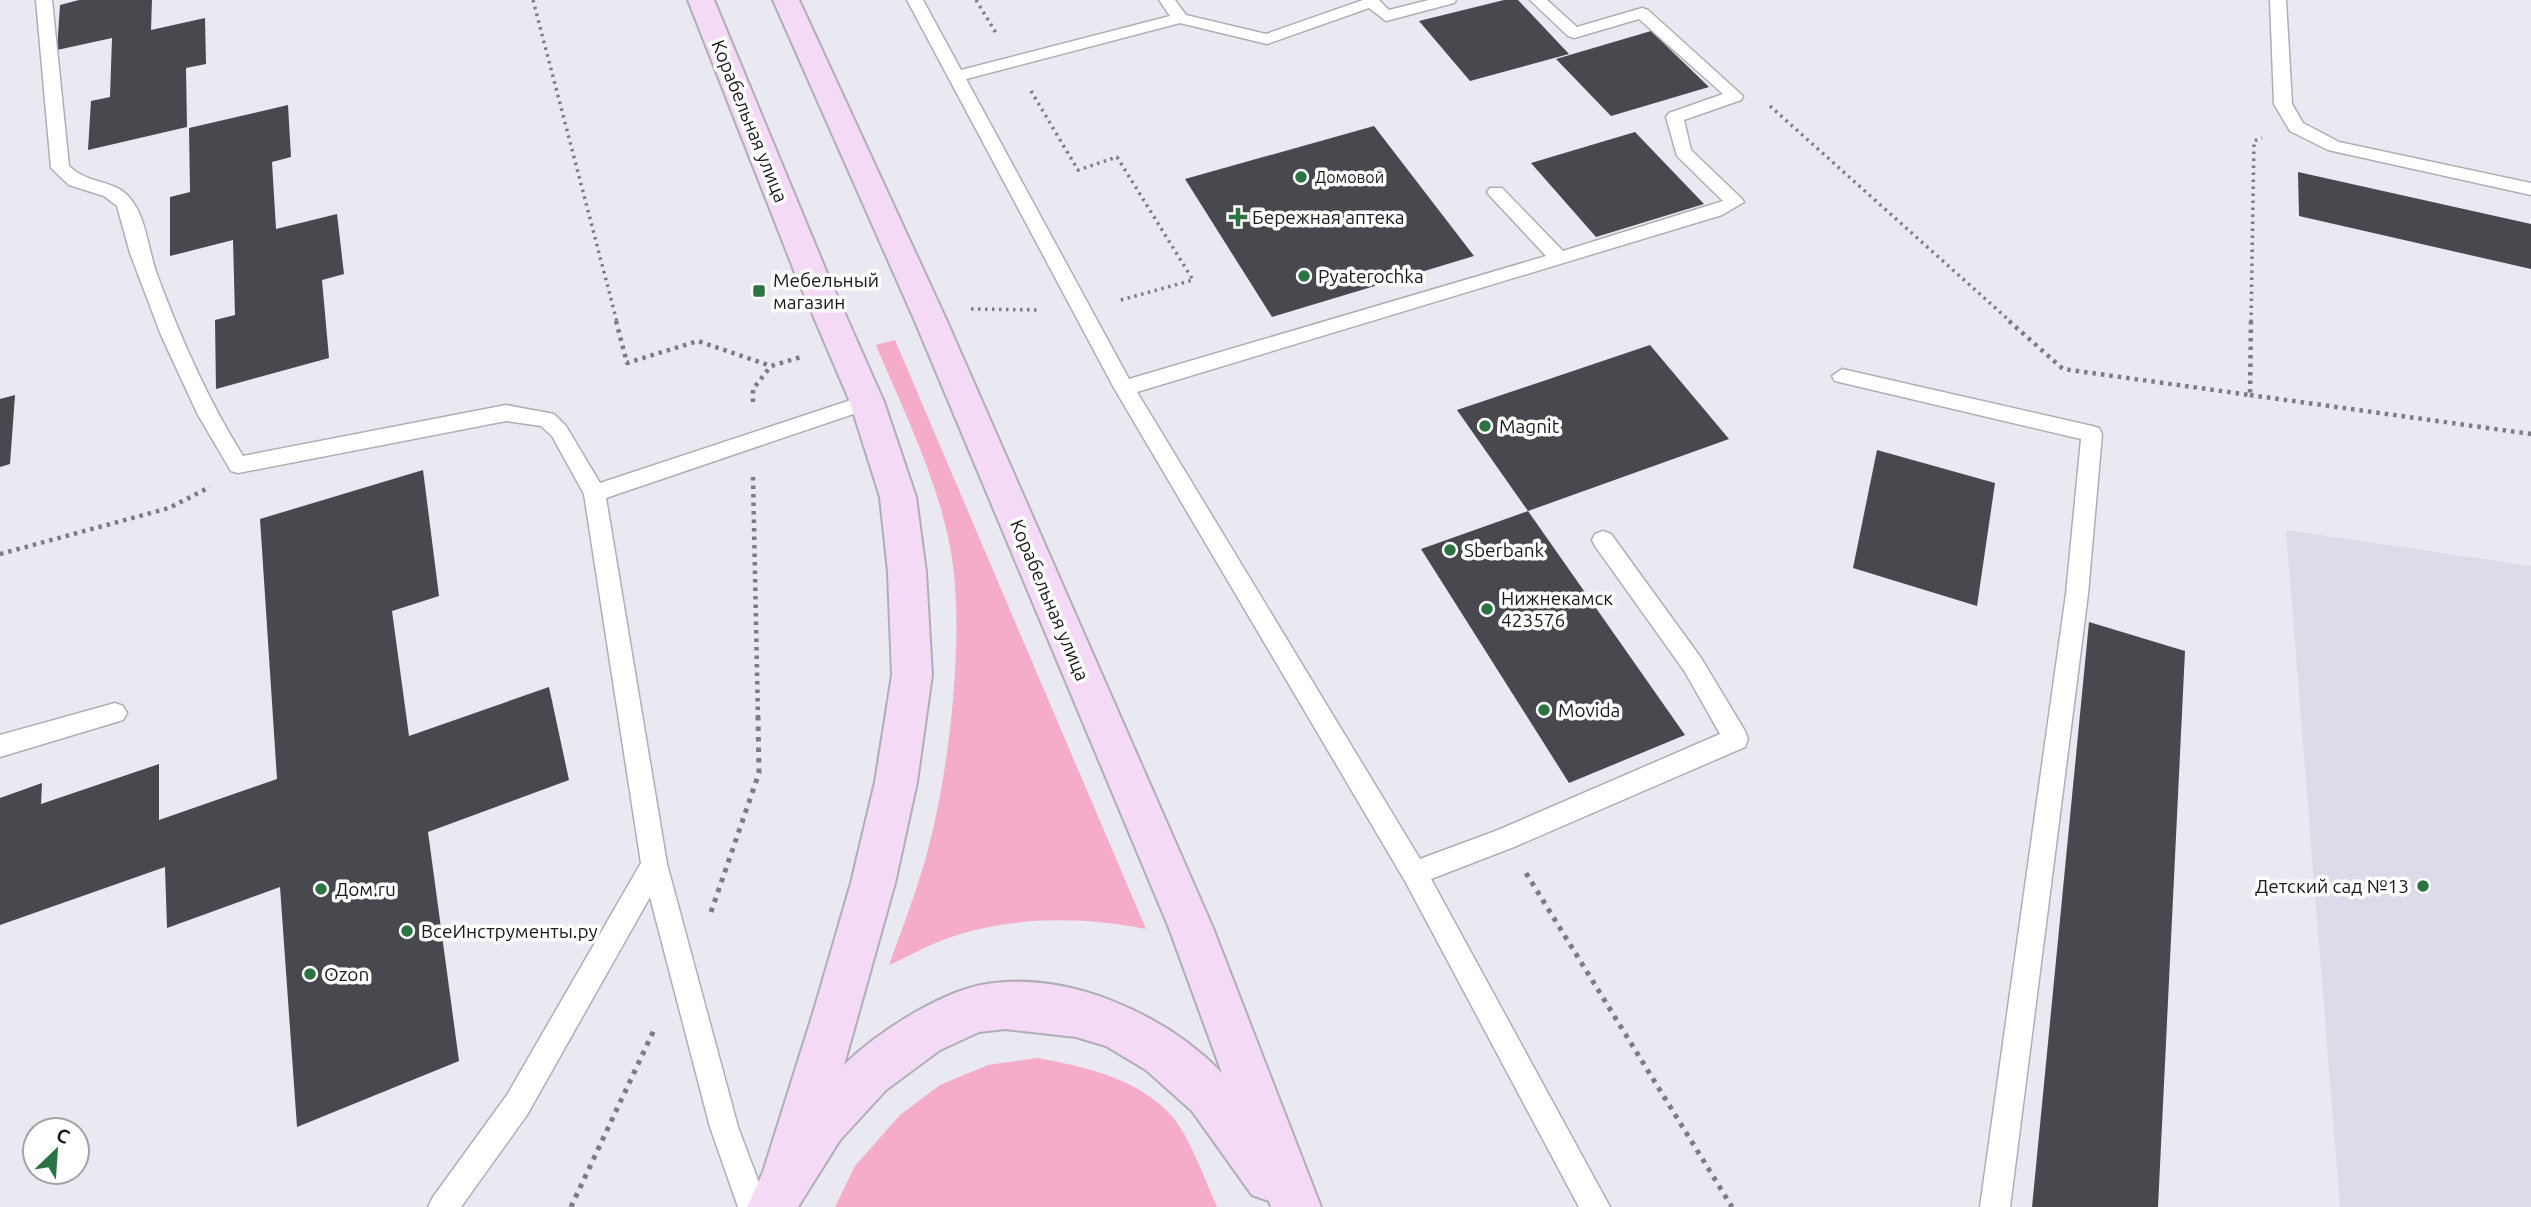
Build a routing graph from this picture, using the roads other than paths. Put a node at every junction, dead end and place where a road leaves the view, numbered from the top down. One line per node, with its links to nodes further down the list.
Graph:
1 (44, 0): 17 (lane)
2 (701, 0): 16 (main road, Корабельная улица)
3 (786, 0): 26 (main road, Корабельная улица)
4 (915, 0): 10 (lane)
5 (1167, 0): 9 (lane)
6 (1448, 0): 9 (lane)
7 (1538, 0): 13 (lane)
8 (2278, 0): 11 (lane)
9 (1180, 18): 10 (lane)
10 (957, 76): 15 (lane)
11 (2531, 189)
12 (1496, 192): 13 (lane)
13 (1559, 259): 15 (lane)
14 (1842, 376): 28 (lane)
15 (1124, 388): 22 (lane)
16 (867, 402): 17 (lane); 23 (main road, Корабельная улица)
17 (595, 493): 21 (lane)
18 (1603, 540): 22 (lane)
19 (115, 713): 20 (lane)
20 (0, 746)
21 (654, 864): 24 (lane); 25 (lane)
22 (1414, 873): 27 (lane)
23 (780, 1189): 26 (main road)
24 (443, 1207)
25 (753, 1207)
26 (1294, 1207)
27 (1595, 1207)
28 (1995, 1207)

